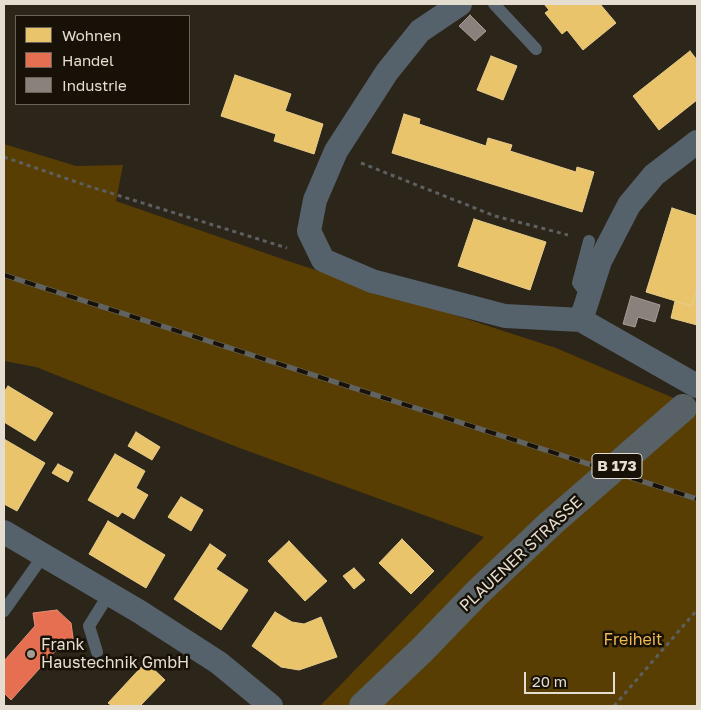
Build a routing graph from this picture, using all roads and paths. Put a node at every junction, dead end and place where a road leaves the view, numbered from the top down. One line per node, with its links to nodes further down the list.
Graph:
1 (460, 4): 5 (street)
2 (494, 4): 3 (lane)
3 (536, 49)
4 (697, 142): 9 (street)
5 (336, 151): 7 (path); 8 (street)
6 (4, 157): 8 (path)
7 (589, 241): 9 (lane)
8 (323, 260): 10 (street)
9 (588, 296): 10 (street)
10 (581, 320): 11 (street)
11 (693, 397): 19 (main road, PLAUENER STRASSE / B 173, bridge)
12 (4, 532): 13 (street)
13 (43, 556): 14 (street); 16 (lane)
14 (109, 594): 17 (lane); 18 (street)
15 (697, 610): 20 (path)
16 (4, 611)
17 (97, 652)
18 (272, 706)
19 (363, 706)
20 (614, 706)

